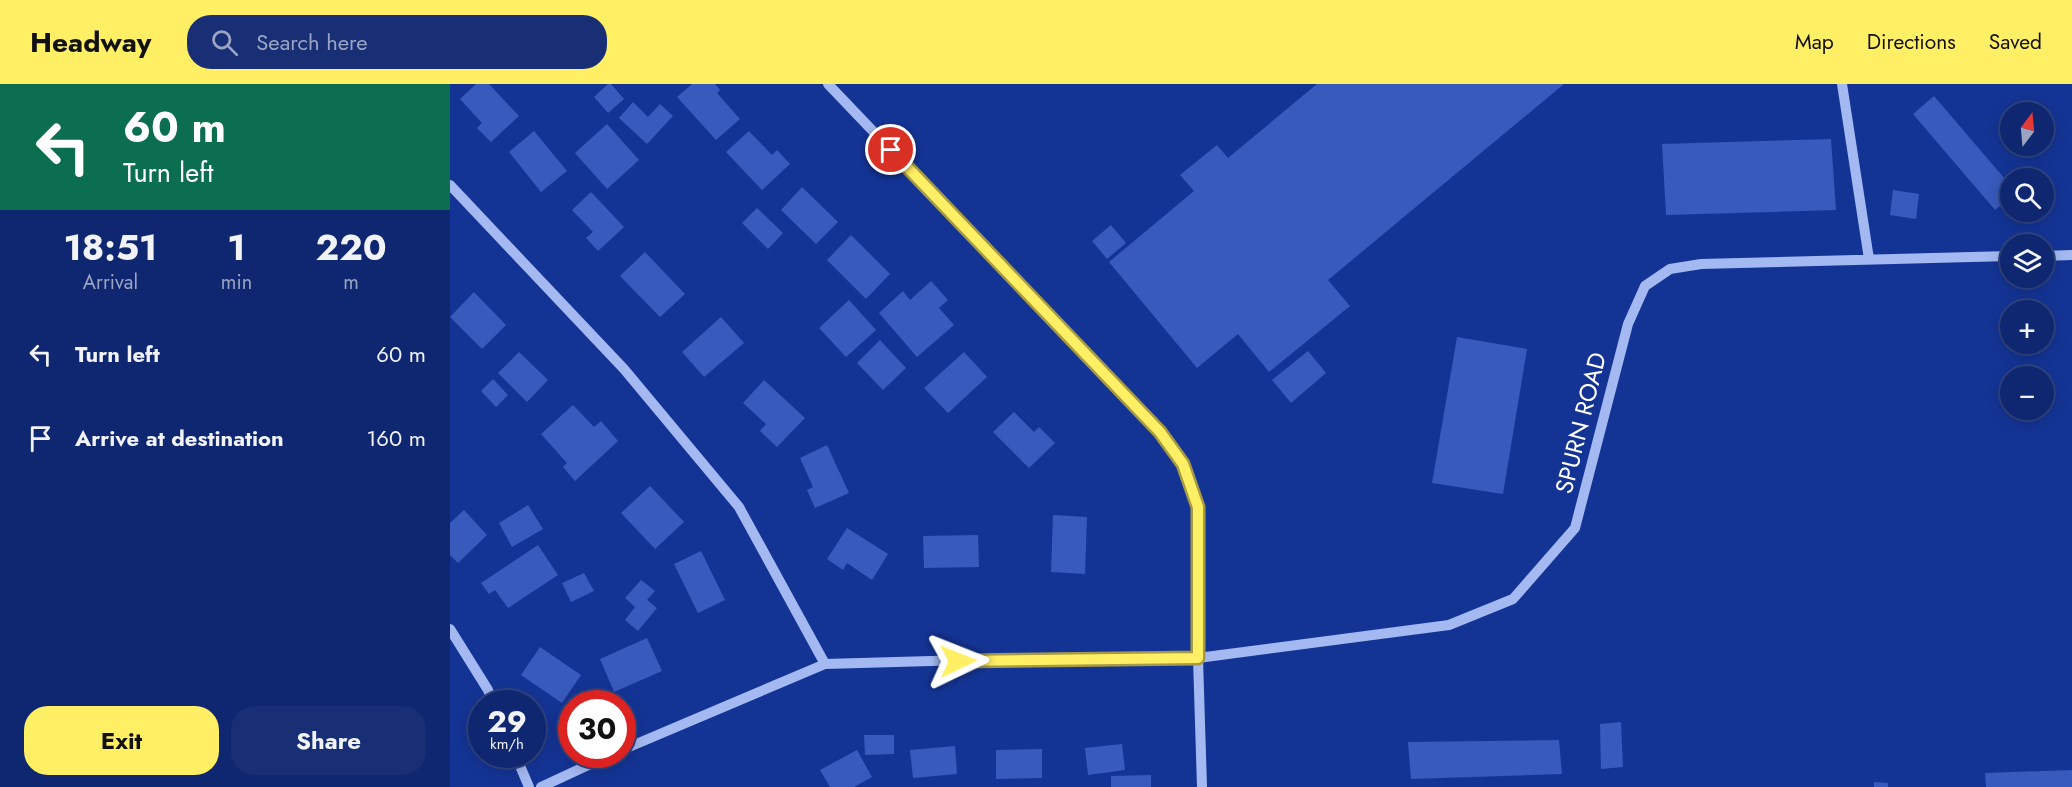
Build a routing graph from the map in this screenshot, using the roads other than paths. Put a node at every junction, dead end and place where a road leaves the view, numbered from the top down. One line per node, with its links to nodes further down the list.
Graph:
1 (828, 84): 9 (street)
2 (1842, 84): 7 (street)
3 (450, 185): 10 (street)
4 (2072, 255): 6 (street)
5 (2000, 256): 7 (street, SPURN ROAD)
6 (2054, 256)
7 (1869, 259): 9 (street, SPURN ROAD)
8 (450, 628): 11 (street)
9 (1198, 658): 10 (street, SPURN ROAD); 17 (street)
10 (825, 664): 12 (street)
11 (488, 690)
12 (636, 744)
13 (521, 768): 15 (street)
14 (582, 768): 16 (street)
15 (529, 787)
16 (541, 787)
17 (1202, 787)

